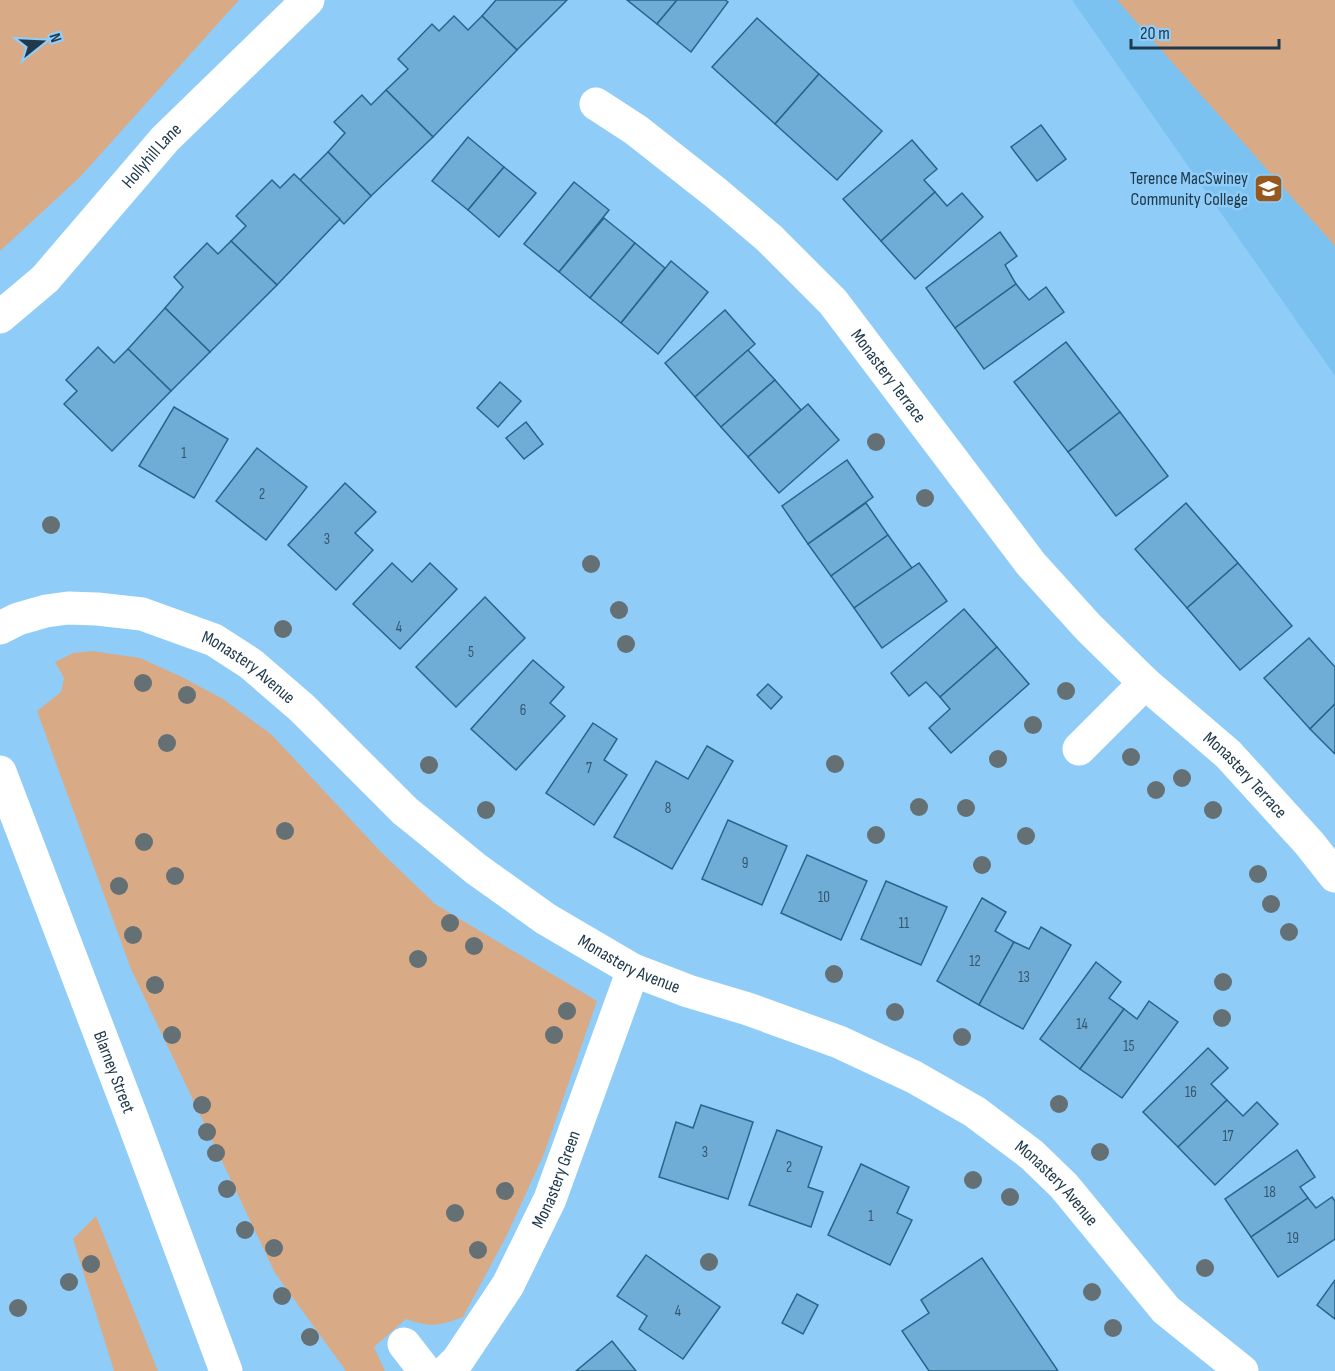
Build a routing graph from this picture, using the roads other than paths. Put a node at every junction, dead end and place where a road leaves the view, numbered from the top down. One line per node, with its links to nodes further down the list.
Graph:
1 (308, 0): 3 (street, Hollyhill Lane)
2 (597, 104): 5 (street, Monastery Terrace)
3 (0, 317)
4 (0, 628): 9 (street, Monastery Avenue)
5 (1145, 683): 6 (street); 8 (street, Monastery Terrace)
6 (1079, 749)
7 (0, 773): 11 (street, Blarney Street)
8 (1335, 876)
9 (633, 970): 13 (street, Monastery Green); 14 (street, Monastery Avenue)
10 (404, 1344): 12 (street)
11 (226, 1371)
12 (425, 1371)
13 (447, 1371)
14 (1242, 1371)

